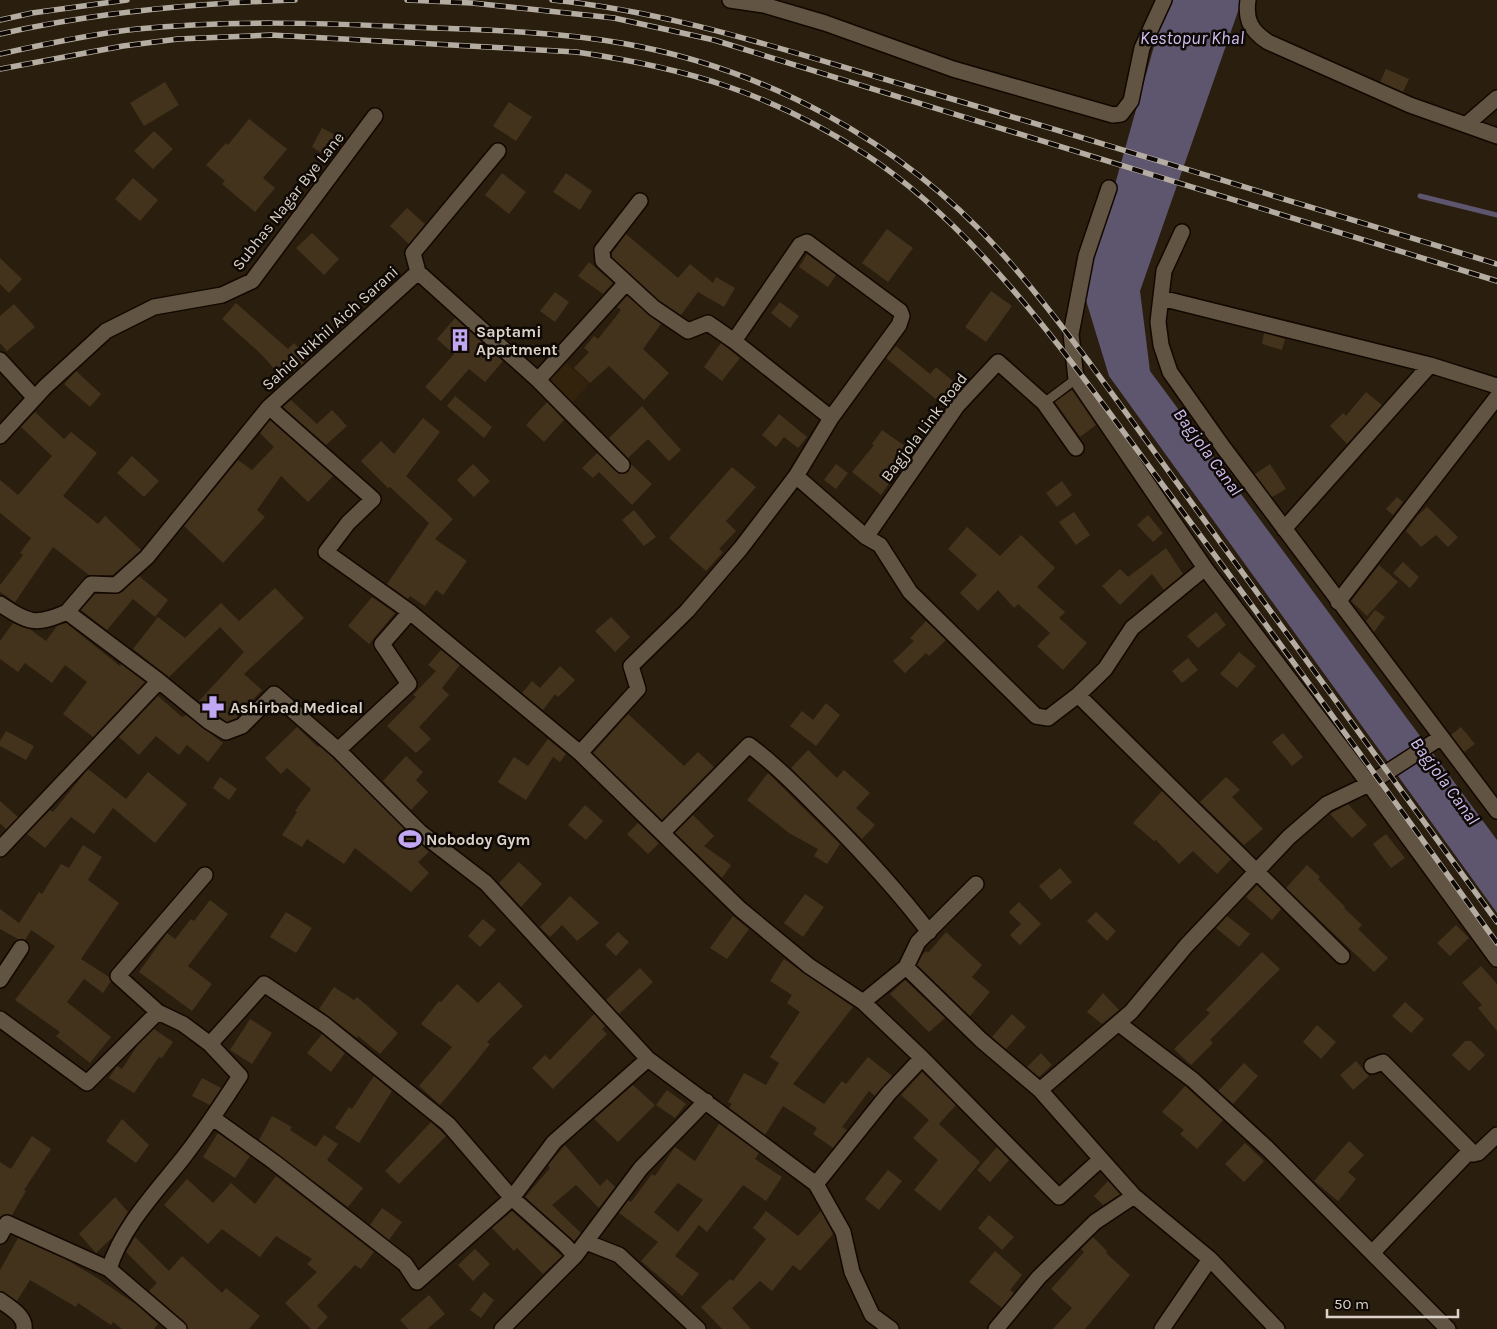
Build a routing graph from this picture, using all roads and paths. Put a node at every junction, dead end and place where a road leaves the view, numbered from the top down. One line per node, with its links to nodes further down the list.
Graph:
1 (730, 0): 2 (street)
2 (1164, 0)
3 (1248, 0): 6 (street)
4 (1497, 98): 6 (street)
5 (376, 116): 22 (street, Subhas Nagar Bye Lane)
6 (1466, 125): 7 (street)
7 (1497, 136)
8 (498, 151): 12 (street)
9 (1109, 188): 18 (street)
10 (640, 201): 13 (street)
11 (1182, 232): 14 (street)
12 (418, 272): 19 (street, Sahid Nikhil Aich Sarani); 24 (street, Sahid Nikhil Aich Sarani)
13 (625, 284): 15 (street); 19 (street)
14 (1161, 298): 17 (street); 30 (street)
15 (734, 340): 25 (street); 25 (street)
16 (0, 360): 22 (street)
17 (1430, 365): 20 (street); 30 (street)
18 (1076, 379): 23 (lane); 32 (street)
19 (538, 380): 28 (street, Sahid Nikhil Aich Sarani)
20 (1497, 386)
21 (1497, 397): 33 (street)
22 (35, 398): 26 (street, Subhas Nagar Bye Lane)
23 (1044, 403): 27 (street, Bagjola Link Road); 31 (street, Bagjola Link Road)
24 (269, 407): 35 (street, Sahid Nikhil Aich Sarani); 36 (street)
25 (831, 418): 29 (street)
26 (0, 436)
27 (1076, 448)
28 (622, 465)
29 (796, 476): 31 (street); 41 (street)
30 (1284, 529): 33 (street)
31 (866, 537): 38 (street)
32 (1205, 568): 38 (street); 42 (street)
33 (1338, 602): 39 (street)
34 (0, 604): 35 (street)
35 (67, 612): 37 (street)
36 (410, 612): 40 (street); 41 (street)
37 (159, 681): 40 (street); 45 (street)
38 (1078, 696): 46 (street)
39 (1437, 739): 42 (street); 43 (street)
40 (338, 750): 61 (street)
41 (580, 753): 44 (street)
42 (1370, 784): 46 (street); 52 (street)
43 (1496, 807)
44 (662, 833): 49 (street); 55 (street)
45 (0, 848)
46 (1258, 871): 51 (street); 58 (street)
47 (205, 875): 56 (street)
48 (976, 884): 49 (street)
49 (929, 932): 53 (street)
50 (21, 948): 54 (street)
51 (1342, 956)
52 (1497, 959)
53 (906, 967): 55 (street); 63 (street)
54 (0, 980)
55 (863, 1002): 60 (street)
56 (158, 1012): 57 (street); 59 (street)
57 (0, 1019)
58 (1118, 1024): 63 (street); 74 (street)
59 (210, 1044): 65 (street); 71 (street)
60 (922, 1058): 68 (street); 69 (street)
61 (648, 1060): 64 (street); 71 (street)
62 (1372, 1066): 67 (street)
63 (1040, 1090): 68 (street)
64 (706, 1101): 69 (street); 73 (street)
65 (213, 1118): 71 (street); 77 (street)
66 (1497, 1135): 67 (street)
67 (1474, 1154): 74 (street)
68 (1102, 1159): 70 (street)
69 (816, 1184): 83 (street)
70 (1134, 1196): 76 (street); 84 (street)
71 (512, 1198): 75 (street)
72 (0, 1236): 77 (street)
73 (586, 1242): 75 (street); 82 (street)
74 (1373, 1252): 87 (street)
75 (575, 1256): 81 (street)
76 (1210, 1259): 85 (street); 86 (street)
77 (109, 1269): 80 (street)
78 (0, 1300): 79 (street)
79 (24, 1329)
80 (179, 1329)
81 (502, 1329)
82 (698, 1329)
83 (891, 1329)
84 (996, 1329)
85 (1162, 1329)
86 (1277, 1329)
87 (1448, 1329)

